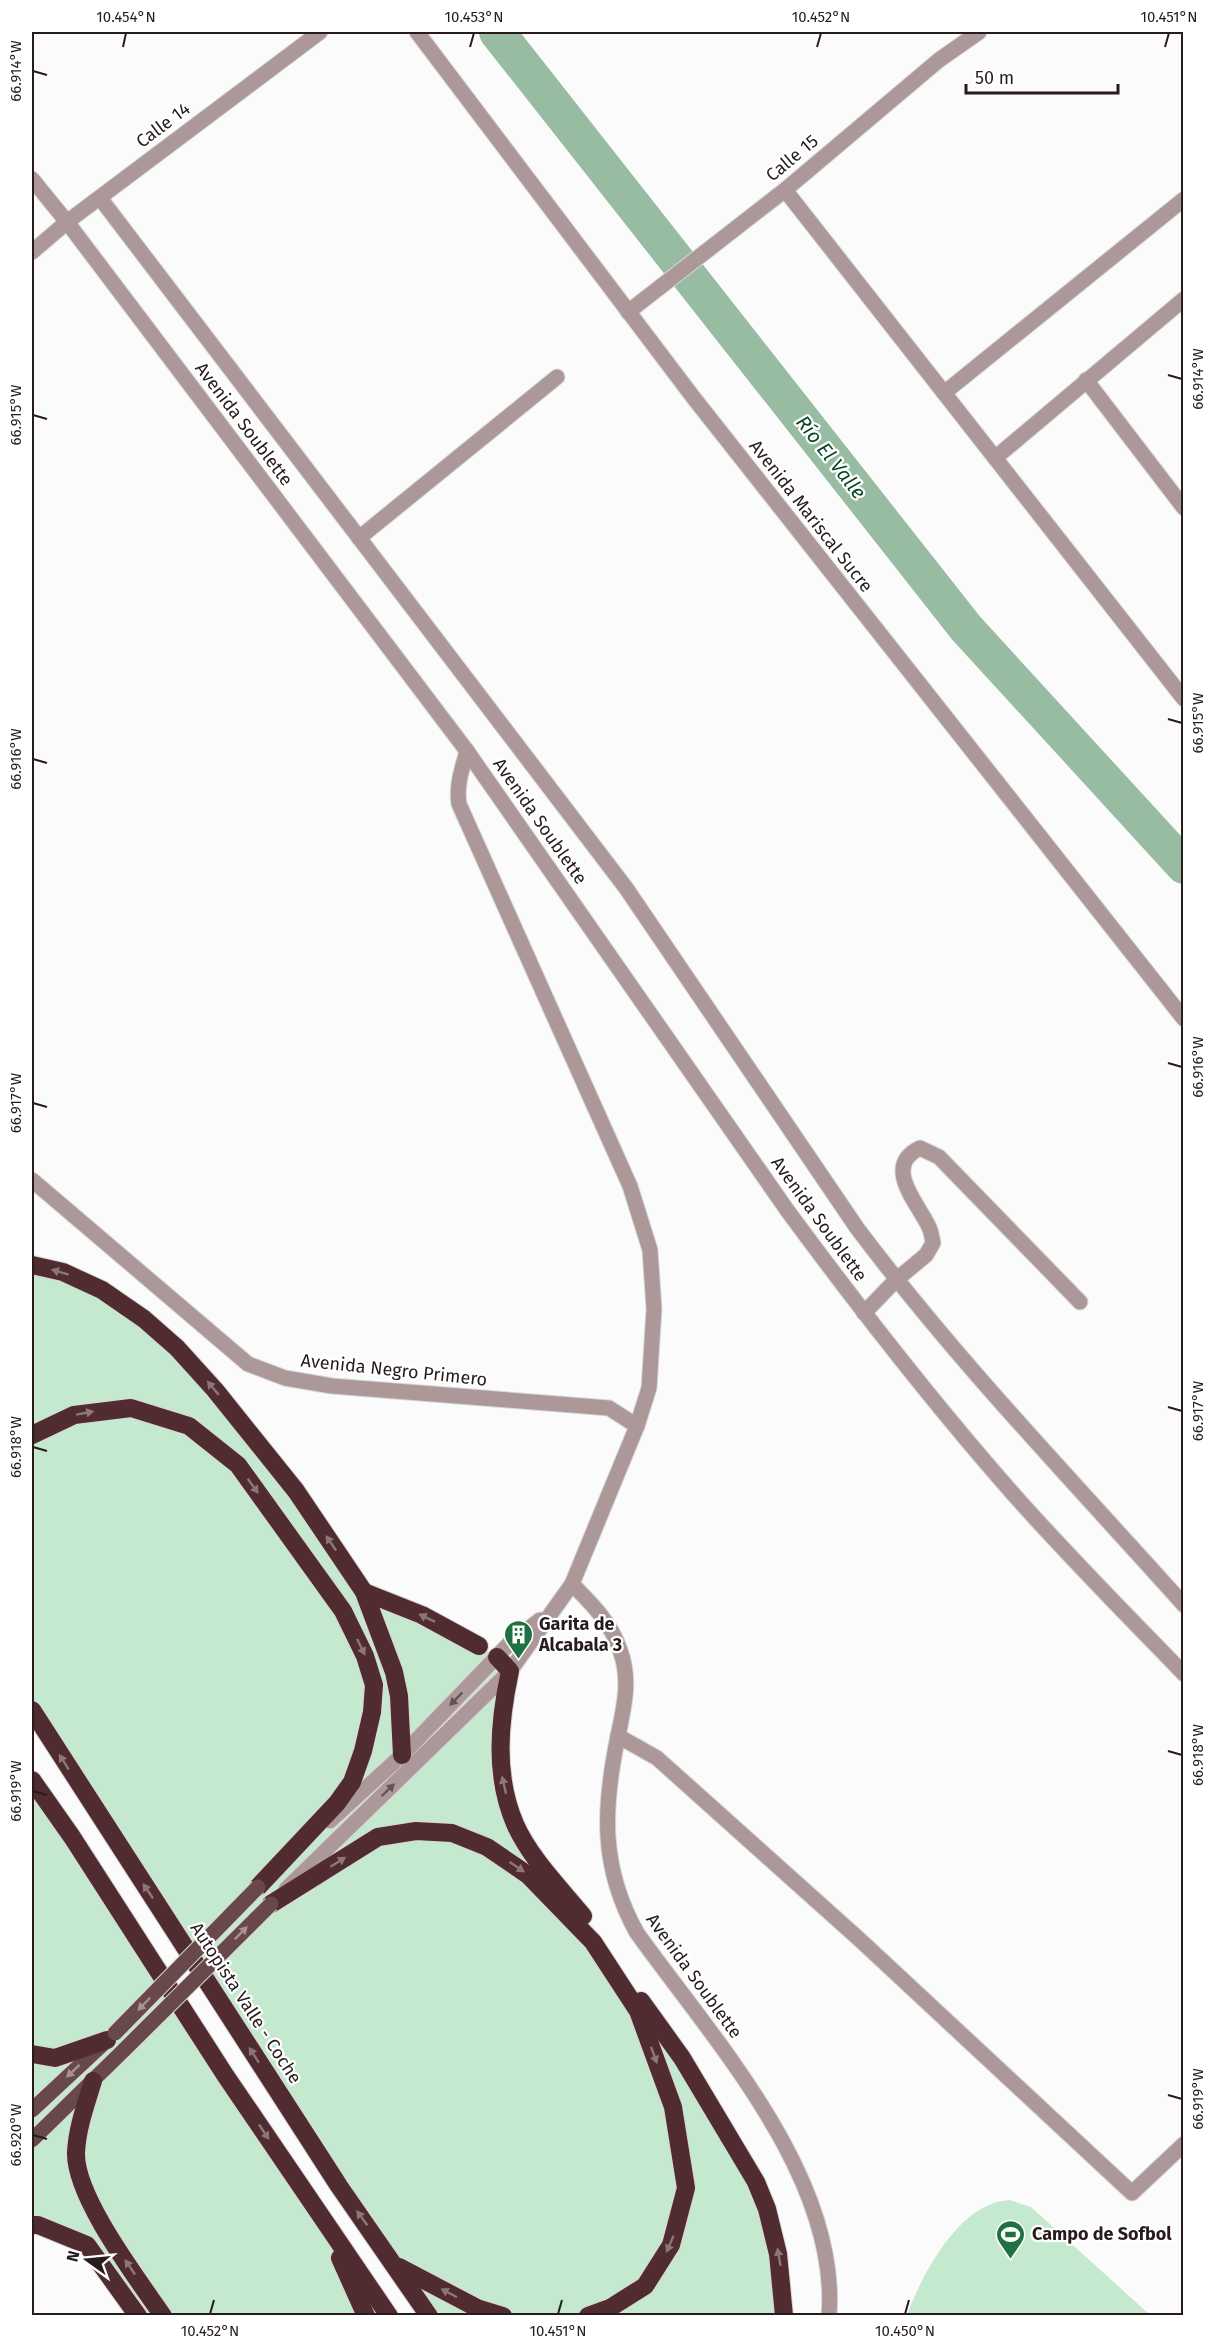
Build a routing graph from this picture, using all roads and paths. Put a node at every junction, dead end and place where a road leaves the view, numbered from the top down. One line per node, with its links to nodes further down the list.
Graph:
1 (320, 32): 6 (street, Calle 14)
2 (417, 32): 11 (street, Avenida Mariscal Sucre)
3 (979, 32): 5 (street, Calle 15)
4 (32, 179): 8 (street, Avenida Soublette)
5 (785, 190): 11 (street, Calle 15); 14 (street)
6 (100, 198): 8 (street, Calle 14); 18 (street)
7 (1184, 199): 14 (street)
8 (67, 222): 9 (street, Calle 14); 20 (street, Avenida Soublette)
9 (32, 252)
10 (1184, 299): 13 (street)
11 (629, 312): 21 (street, Avenida Mariscal Sucre)
12 (557, 377): 18 (street)
13 (1086, 380): 15 (street); 16 (street)
14 (944, 393): 15 (street)
15 (994, 458): 19 (street)
16 (1179, 491): 17 (street)
17 (1184, 507)
18 (359, 538): 24 (street)
19 (1184, 699)
20 (467, 751): 26 (street, Avenida Soublette); 27 (street, Avenida Soublette)
21 (1184, 1019)
22 (32, 1180): 27 (street, Avenida Negro Primero)
23 (32, 1265): 30 (highway, one-way to 23)
24 (896, 1280): 25 (street); 26 (street); 31 (street)
25 (1080, 1302)
26 (864, 1313): 36 (street, Avenida Soublette)
27 (638, 1426): 29 (street, Avenida Soublette)
28 (32, 1435): 43 (highway, one-way to 43)
29 (572, 1584): 32 (street, Avenida Soublette); 38 (street, Avenida Soublette)
30 (364, 1592): 33 (highway, one-way to 30); 39 (highway)
31 (1184, 1605)
32 (554, 1608): 34 (street); 35 (street)
33 (479, 1646)
34 (497, 1657): 35 (highway); 39 (street, one-way to 39)
35 (510, 1671): 44 (street, one-way to 35); 61 (highway, one-way to 35)
36 (1184, 1674)
37 (32, 1710): 53 (highway, Autopista Valle - Coche, one-way to 37)
38 (618, 1736): 50 (street); 62 (street, Avenida Soublette)
39 (402, 1755): 43 (street)
40 (32, 1780): 42 (highway)
41 (32, 1791): 42 (highway)
42 (72, 1837): 51 (highway, one-way to 51)
43 (258, 1887): 45 (main road, one-way to 45, bridge)
44 (271, 1904): 47 (main road, one-way to 44, bridge); 60 (highway, one-way to 60)
45 (111, 2037): 46 (highway); 48 (main road, one-way to 48)
46 (32, 2054)
47 (93, 2081): 49 (main road); 55 (highway, one-way to 47)
48 (32, 2110)
49 (32, 2140)
50 (1184, 2144)
51 (321, 2218): 56 (highway); 57 (highway)
52 (32, 2225): 54 (highway)
53 (396, 2265): 58 (highway, Autopista Valle - Coche); 59 (highway, one-way to 53)
54 (138, 2316)
55 (163, 2316)
56 (366, 2316)
57 (389, 2316)
58 (429, 2316)
59 (503, 2316)
60 (588, 2316)
61 (784, 2316)
62 (829, 2316)

